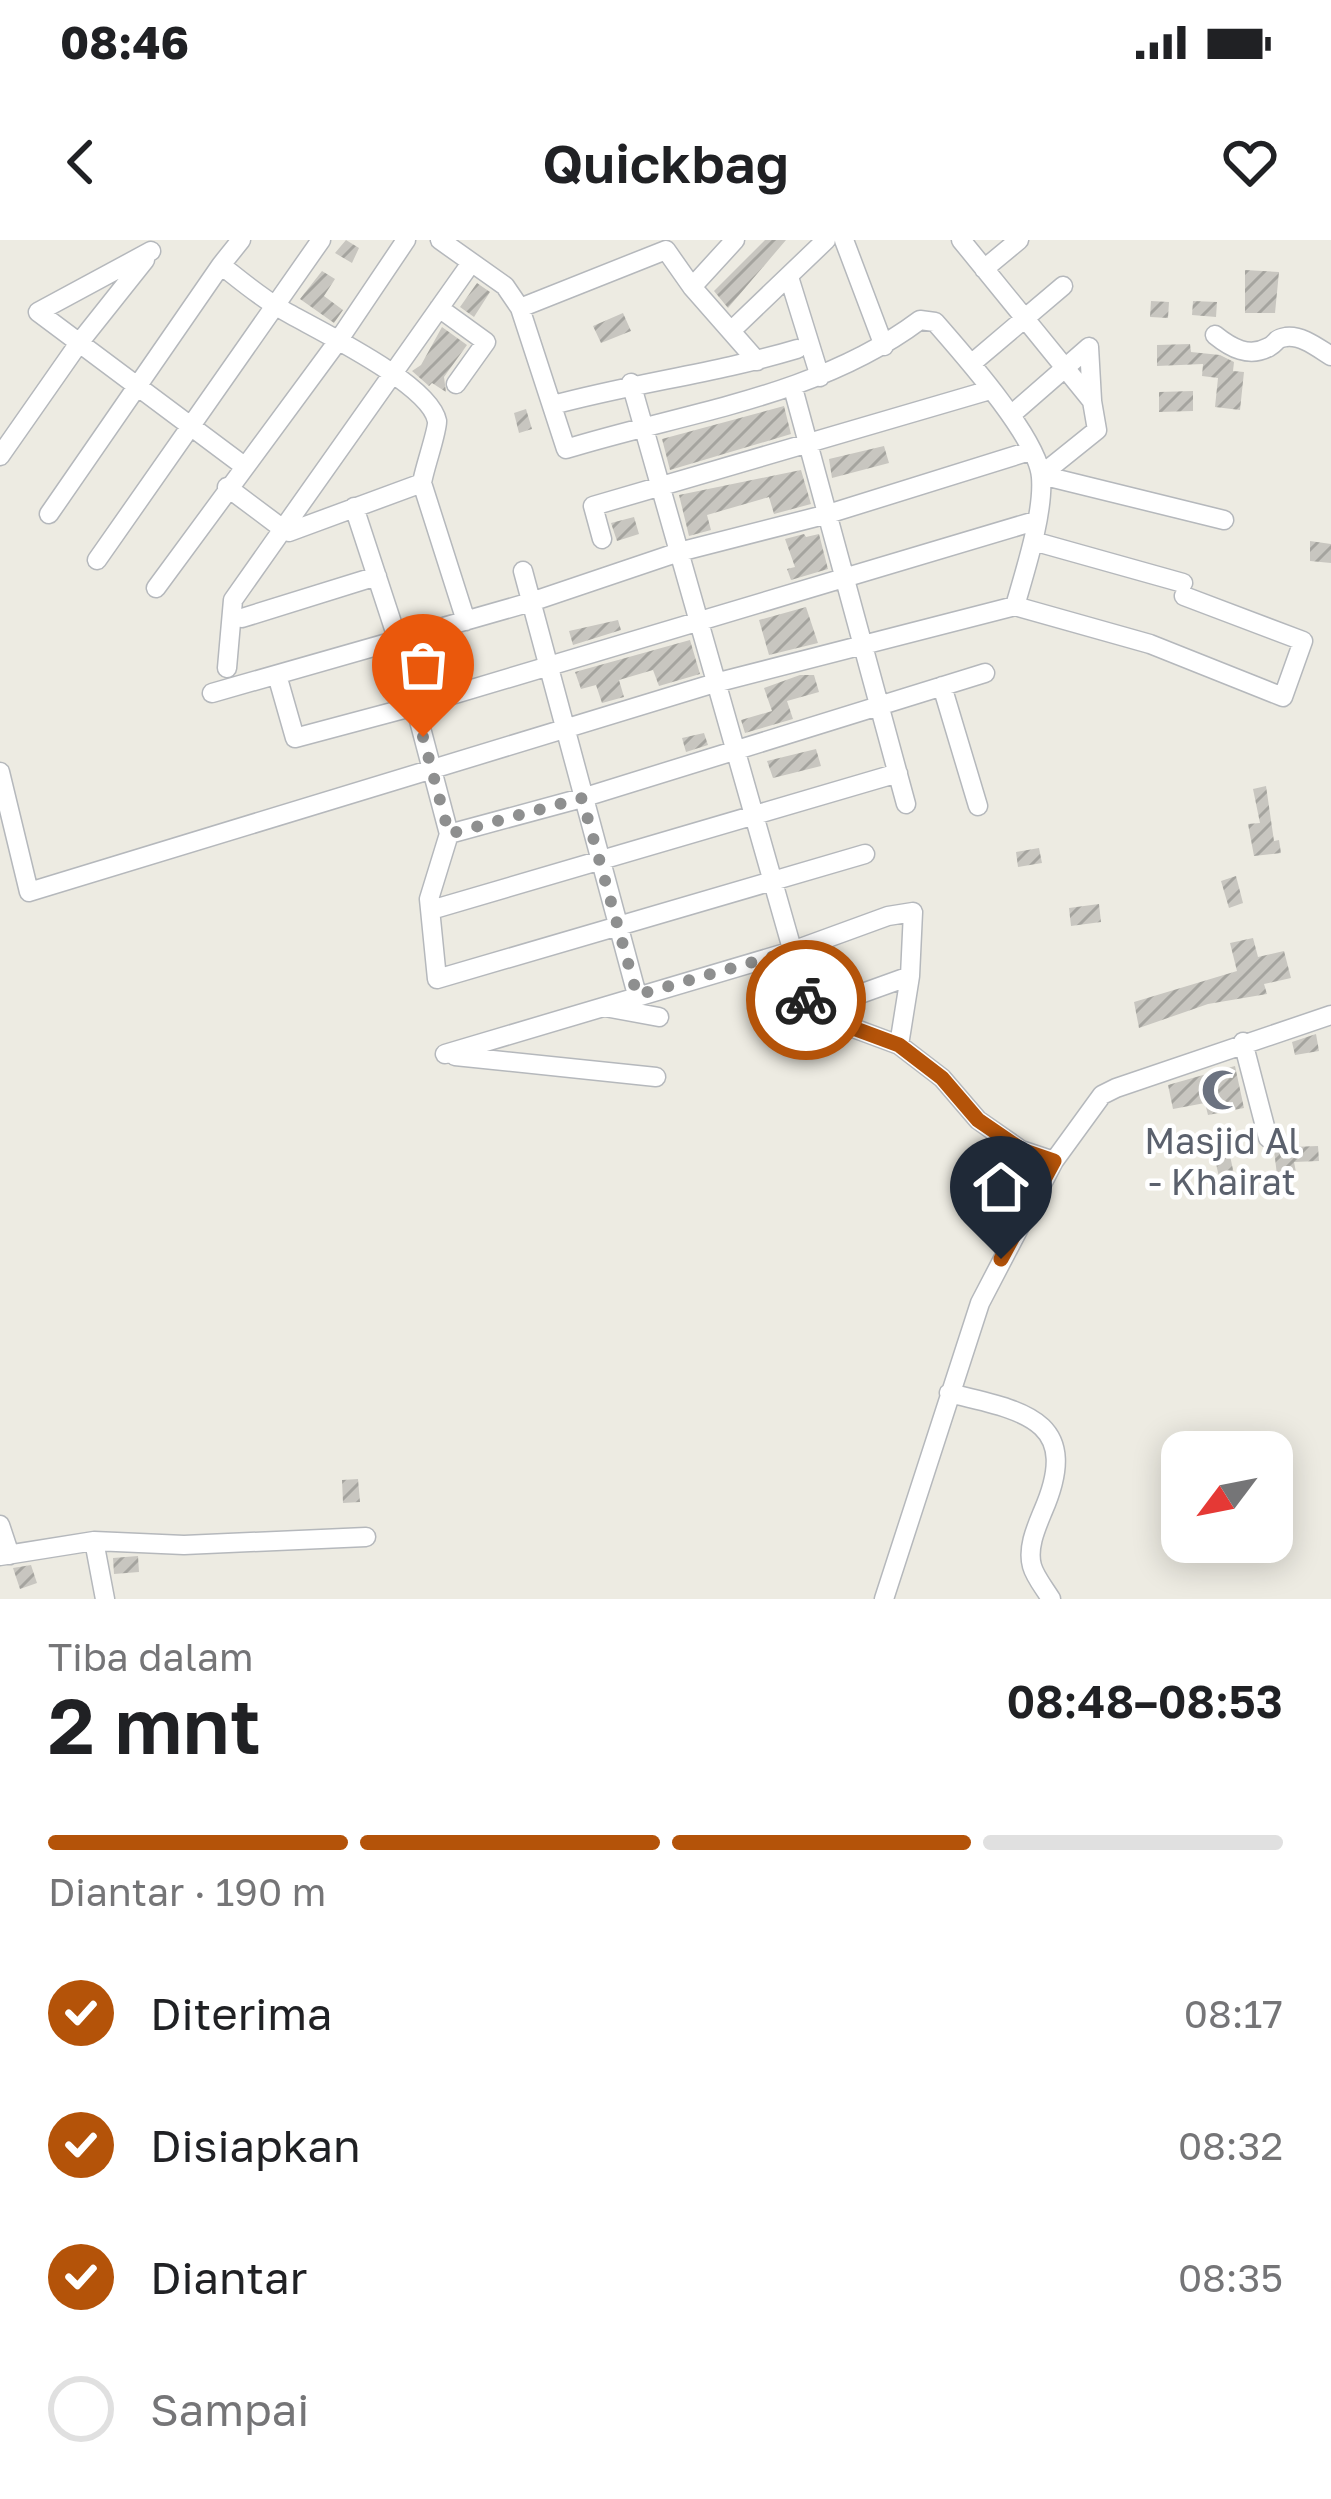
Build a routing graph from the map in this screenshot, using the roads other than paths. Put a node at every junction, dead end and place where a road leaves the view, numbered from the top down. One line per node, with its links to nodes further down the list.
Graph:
1 (241, 240): 13 (street)
2 (321, 240): 18 (street)
3 (406, 240): 24 (street)
4 (440, 240): 12 (street)
5 (703, 240): 11 (street)
6 (735, 240): 11 (street)
7 (826, 240): 15 (street)
8 (844, 240): 26 (street)
9 (961, 240): 14 (street)
10 (1019, 240): 14 (street)
11 (719, 257): 16 (street)
12 (471, 263): 19 (street); 20 (street)
13 (221, 265): 18 (street); 36 (street)
14 (984, 268): 21 (street)
15 (789, 277): 22 (street); 33 (street)
16 (692, 286): 20 (street); 22 (street)
17 (1064, 286): 21 (street)
18 (276, 306): 24 (street); 43 (street)
19 (439, 308): 32 (street); 35 (street)
20 (520, 308): 40 (street)
21 (1028, 320): 30 (street); 31 (street)
22 (731, 331): 29 (street)
23 (1215, 335): 28 (street)
24 (338, 341): 32 (street); 47 (street)
25 (79, 343): 25 (street); 36 (street); 46 (street)
26 (884, 346): 30 (street); 33 (street)
27 (797, 349): 29 (street)
28 (1331, 356)
29 (757, 361): 34 (street)
30 (971, 364): 38 (street)
31 (1064, 370): 39 (street); 39 (street); 41 (street)
32 (392, 372): 49 (street); 56 (street)
33 (820, 377): 37 (street)
34 (631, 383): 40 (street); 42 (street)
35 (456, 384)
36 (137, 386): 43 (street); 53 (street)
37 (794, 388): 42 (street); 44 (street)
38 (990, 391): 41 (street); 44 (street)
39 (1092, 400): 48 (street)
40 (553, 405): 42 (street)
41 (1011, 416): 45 (street)
42 (643, 425): 50 (street)
43 (190, 426): 47 (street); 60 (street)
44 (808, 442): 50 (street); 54 (street)
45 (1030, 452): 48 (street); 54 (street)
46 (0, 456)
47 (244, 466): 51 (street)
48 (1041, 475): 55 (street); 57 (street)
49 (422, 484): 52 (street); 68 (street)
50 (660, 486): 58 (street); 59 (street)
51 (227, 488): 56 (street); 64 (street)
52 (354, 507): 56 (street); 62 (street)
53 (49, 514)
54 (828, 514): 59 (street); 63 (street)
55 (1224, 520)
56 (283, 529): 73 (street)
57 (1034, 531): 63 (street); 66 (street); 66 (street)
58 (602, 538)
59 (679, 552): 65 (street); 69 (street)
60 (97, 560)
61 (523, 571): 65 (street)
62 (377, 576): 67 (street); 70 (street)
63 (845, 577): 69 (street); 71 (street)
64 (156, 588)
65 (531, 602): 68 (street); 72 (street)
66 (1016, 606): 71 (street)
67 (242, 618)
68 (466, 621): 70 (street)
69 (699, 622): 72 (street); 76 (street)
70 (398, 641): 75 (street); 80 (street)
71 (862, 642): 76 (street); 79 (street)
72 (547, 664): 80 (street); 81 (street)
73 (226, 668)
74 (985, 674): 77 (street)
75 (277, 675): 78 (street); 80 (street)
76 (715, 682): 81 (street); 82 (street)
77 (942, 686): 79 (street); 88 (street)
78 (212, 693)
79 (879, 703): 82 (street); 85 (street)
80 (415, 706): 83 (street)
81 (564, 729): 83 (street); 86 (street)
82 (735, 749): 86 (street); 89 (street)
83 (431, 767): 84 (street); 90 (street)
84 (0, 772)
85 (898, 773): 87 (street); 89 (street)
86 (582, 798): 90 (street); 92 (street)
87 (906, 804)
88 (979, 806)
89 (754, 816): 92 (street); 93 (street)
90 (449, 834): 94 (street)
91 (865, 854): 93 (street)
92 (598, 860): 94 (street); 95 (street)
93 (772, 880): 95 (street); 96 (street)
94 (430, 910): 95 (street)
95 (617, 928): 98 (street)
96 (792, 951): 97 (street); 98 (street); 100 (street)
97 (910, 976): 100 (street); 104 (street)
98 (637, 995): 99 (street)
99 (601, 1006): 102 (street); 105 (street)
100 (810, 1012): 104 (street)
101 (1331, 1015): 103 (street)
102 (659, 1017)
103 (1244, 1042): 106 (street); 107 (street)
104 (899, 1045): 107 (street)
105 (656, 1077)
106 (1268, 1138)
107 (1054, 1161): 108 (street)
108 (949, 1393): 114 (street); 115 (street)
109 (0, 1525): 112 (street)
110 (366, 1537): 111 (street)
111 (94, 1541): 112 (street); 113 (street)
112 (5, 1556)
113 (105, 1599)
114 (884, 1599)
115 (1051, 1599)

